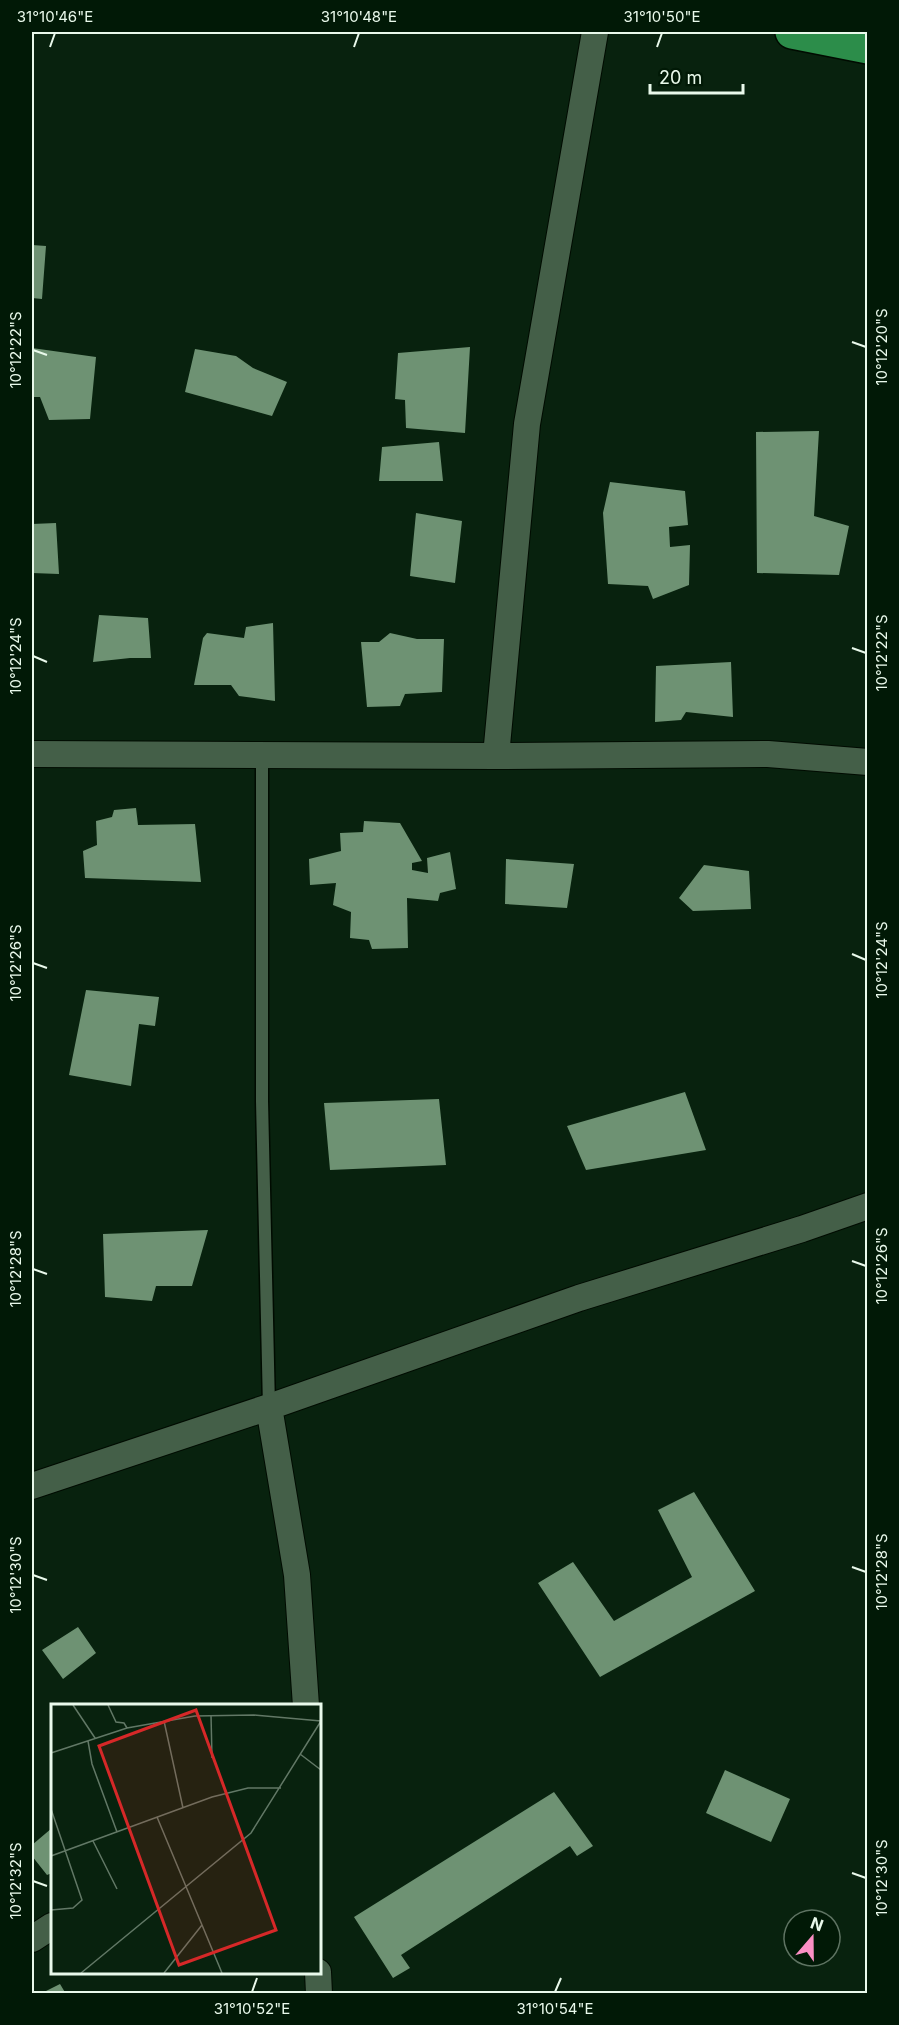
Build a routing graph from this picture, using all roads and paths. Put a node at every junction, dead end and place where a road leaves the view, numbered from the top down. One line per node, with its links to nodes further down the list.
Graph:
1 (596, 32): 6 (street)
2 (792, 32): 3 (main road)
3 (867, 47)
4 (32, 754): 5 (street)
5 (261, 756): 6 (street); 9 (lane)
6 (496, 756): 7 (street)
7 (867, 762)
8 (867, 1206): 9 (street)
9 (269, 1407): 10 (street); 11 (street)
10 (32, 1486)
11 (306, 1704)
12 (51, 1927): 13 (street)
13 (32, 1939)
14 (318, 1974): 15 (street)
15 (319, 1994)

